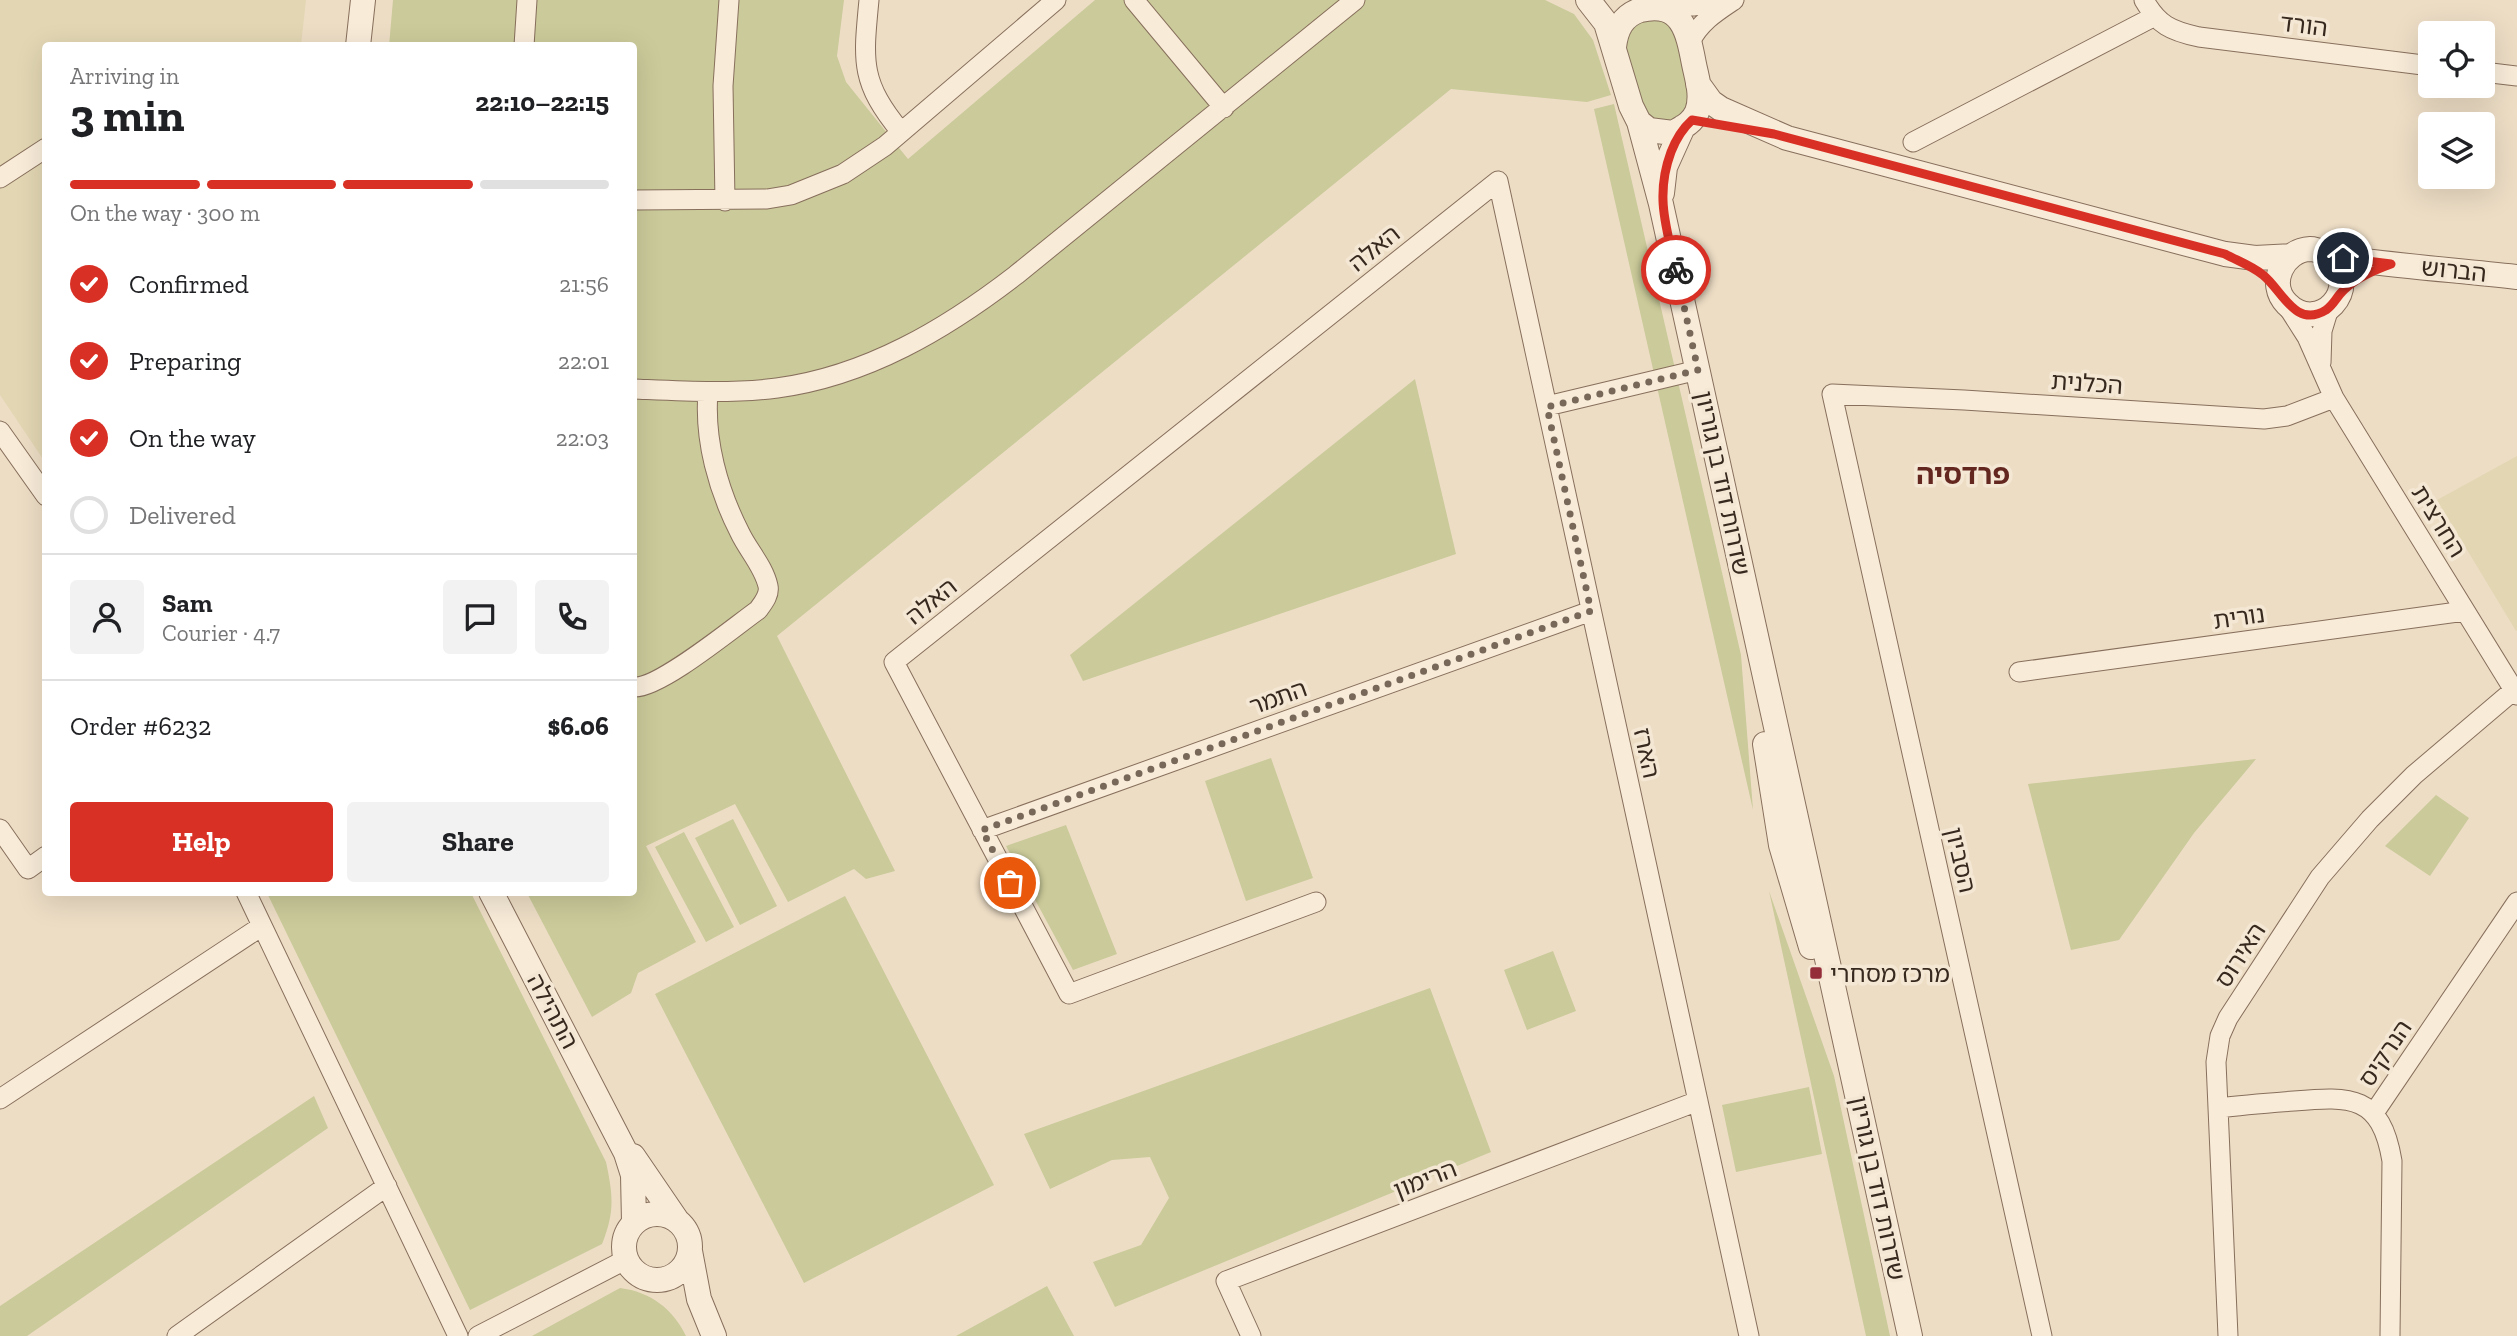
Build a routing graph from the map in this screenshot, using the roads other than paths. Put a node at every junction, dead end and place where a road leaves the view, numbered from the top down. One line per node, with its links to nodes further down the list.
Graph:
1 (363, 0): 14 (street)
2 (527, 0): 15 (street)
3 (729, 0): 32 (street)
4 (869, 0): 25 (street)
5 (1056, 0): 25 (street)
6 (1134, 0): 22 (street)
7 (1355, 0): 22 (street)
8 (1590, 0): 13 (street); 17 (street)
9 (1723, 0): 11 (street)
10 (1734, 0): 16 (street)
11 (1663, 6): 13 (street); 16 (street)
12 (2149, 8): 18 (street, הורד); 27 (street)
13 (1637, 11): 17 (street)
14 (358, 42)
15 (524, 42)
16 (1690, 42): 21 (street)
17 (1614, 47): 23 (street)
18 (2418, 63)
19 (2495, 73): 20 (street)
20 (2517, 76)
21 (1698, 85): 24 (street); 26 (street)
22 (1224, 108): 44 (street)
23 (1639, 122): 24 (street); 33 (street, שדרות דוד בן גוריון)
24 (1688, 124): 26 (street); 33 (street, שדרות דוד בן גוריון)
25 (901, 132): 32 (street)
26 (1774, 134): 34 (street)
27 (1913, 142)
28 (42, 151): 29 (street)
29 (0, 178)
30 (1498, 181): 47 (street, הארז); 56 (street, האלה)
31 (637, 200): 32 (street)
32 (725, 201)
33 (1661, 204): 41 (street, שדרות דוד בן גוריון)
34 (2225, 254): 35 (street); 39 (street)
35 (2291, 256): 36 (street); 39 (street)
36 (2329, 256): 37 (street, הברוש); 40 (street)
37 (2391, 264): 38 (street, הברוש); 40 (street, הברוש)
38 (2517, 277)
39 (2282, 298): 40 (street); 42 (street, החרצית)
40 (2334, 301): 42 (street, החרצית)
41 (1698, 370): 47 (street); 80 (street, שדרות דוד בן גוריון)
42 (2322, 371): 46 (street, החרצית)
43 (637, 389): 44 (street)
44 (708, 391): 53 (street)
45 (1832, 394): 46 (street, הכלנית); 81 (street, הסביון)
46 (2334, 398): 51 (street, החרצית)
47 (1547, 407): 50 (street, הארז)
48 (0, 431): 49 (street)
49 (42, 490)
50 (1591, 611): 56 (street, התמר); 64 (street, הארז)
51 (2465, 611): 52 (street, נורית); 54 (street, החרצית)
52 (2020, 672)
53 (637, 687)
54 (2516, 693): 65 (street, האירוס)
55 (0, 829): 57 (street)
56 (982, 830): 60 (street, האלה)
57 (42, 859)
58 (248, 896): 62 (street)
59 (493, 896): 67 (street, התהילה)
60 (1316, 902)
61 (2517, 902): 66 (street, הנרקיס)
62 (262, 926): 63 (street); 68 (street)
63 (0, 1099)
64 (1698, 1101): 78 (street, הרימון); 79 (street, הארז)
65 (2218, 1108): 66 (street); 82 (street, האירוס)
66 (2374, 1113): 83 (street, הנרקיס)
67 (616, 1129): 69 (street, התהילה); 70 (street, התהילה)
68 (387, 1186): 75 (street); 76 (street)
69 (676, 1219): 70 (street); 71 (street)
70 (634, 1222): 72 (street)
71 (690, 1251): 73 (street); 74 (street)
72 (626, 1259): 73 (street); 77 (street)
73 (659, 1280): 74 (street)
74 (711, 1330)
75 (181, 1335)
76 (458, 1336)
77 (478, 1336)
78 (1251, 1336)
79 (1749, 1336)
80 (1910, 1336)
81 (2042, 1336)
82 (2228, 1336)
83 (2390, 1336)

